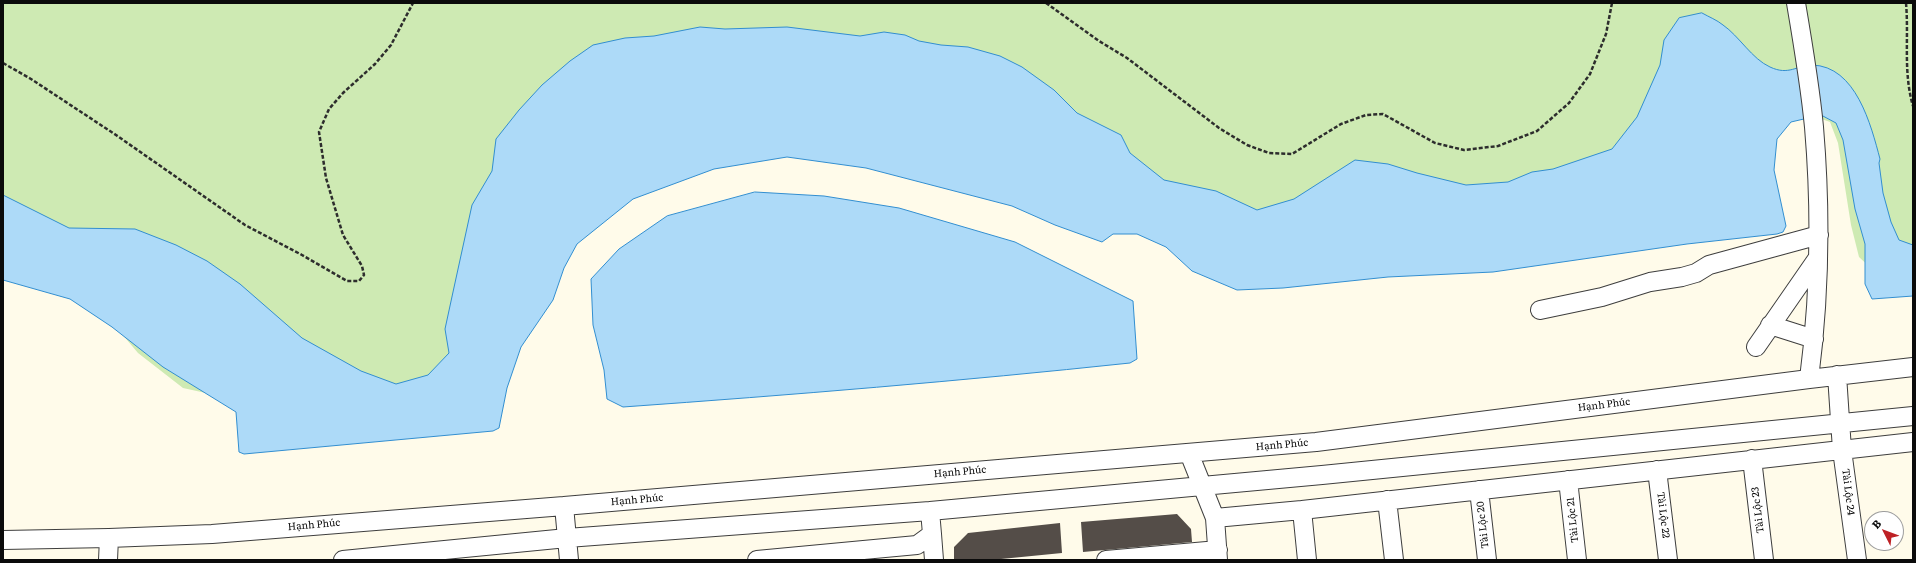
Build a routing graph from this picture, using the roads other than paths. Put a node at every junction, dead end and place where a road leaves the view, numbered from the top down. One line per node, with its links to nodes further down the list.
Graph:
1 (1796, 3): 2 (street)
2 (1819, 235): 3 (street); 4 (street)
3 (1817, 259): 5 (street); 6 (street)
4 (1540, 310)
5 (1770, 325): 6 (street); 7 (street)
6 (1814, 339): 10 (street)
7 (1756, 347)
8 (1913, 367): 9 (street, Hạnh Phúc)
9 (1837, 375): 10 (street, Hạnh Phúc); 12 (street, Tài Lộc 24)
10 (1809, 378): 15 (street, Hạnh Phúc)
11 (1913, 416): 12 (street)
12 (1841, 424): 14 (street, Tài Lộc 24); 19 (street)
13 (1913, 442): 14 (street)
14 (1842, 450): 16 (street); 44 (street, Tài Lộc 24)
15 (1189, 453): 19 (street); 22 (street, Hạnh Phúc)
16 (1752, 460): 17 (street); 43 (street, Tài Lộc 23)
17 (1657, 470): 18 (street); 42 (street, Tài Lộc 22)
18 (1568, 480): 20 (street); 41 (street, Tài Lộc 21)
19 (1202, 486): 24 (street); 25 (street)
20 (1480, 490): 21 (street); 40 (street, Tài Lộc 20)
21 (1387, 500): 23 (street); 39 (street)
22 (564, 506): 27 (street, Hạnh Phúc); 28 (street)
23 (1302, 510): 25 (street); 38 (street)
24 (930, 511): 26 (street); 28 (street)
25 (1215, 518): 30 (street)
26 (932, 534): 31 (street); 36 (street)
27 (109, 538): 29 (street, Hạnh Phúc); 32 (street)
28 (567, 538): 33 (street); 34 (street)
29 (3, 540)
30 (1218, 555): 37 (street)
31 (840, 556): 35 (street)
32 (108, 560)
33 (343, 560)
34 (569, 560)
35 (757, 560)
36 (934, 560)
37 (1106, 560)
38 (1307, 560)
39 (1394, 560)
40 (1487, 560)
41 (1577, 560)
42 (1668, 560)
43 (1764, 560)
44 (1857, 560)

